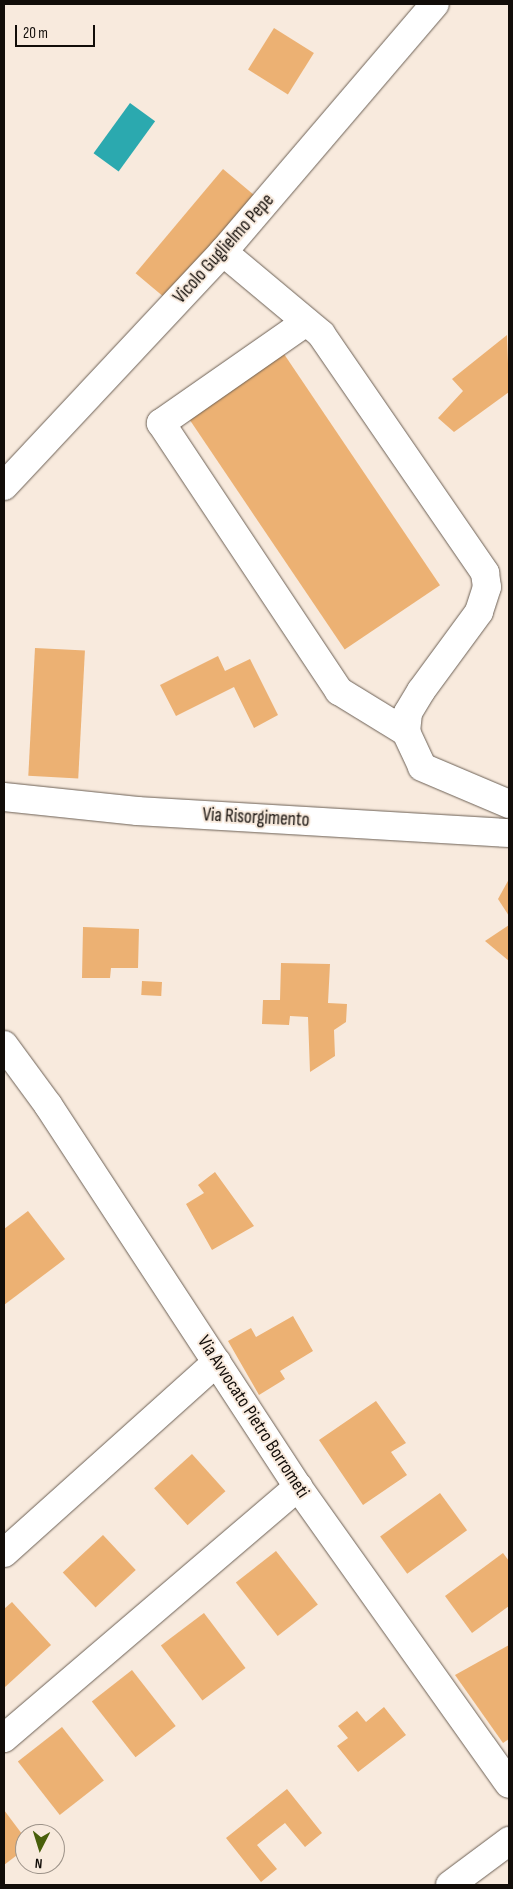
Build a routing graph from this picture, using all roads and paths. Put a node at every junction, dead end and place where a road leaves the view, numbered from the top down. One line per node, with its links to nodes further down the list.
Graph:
1 (435, 4): 2 (street, Vicolo Guglielmo Pepe)
2 (223, 252): 3 (street); 4 (street, Vicolo Guglielmo Pepe)
3 (306, 322): 5 (street); 5 (street)
4 (4, 486)
5 (406, 732): 6 (street)
6 (480, 790): 8 (street); 9 (street)
7 (4, 797): 9 (street, Via Risorgimento)
8 (509, 804)
9 (497, 832)
10 (4, 1045): 11 (street, Via Avvocato Pietro Borrometi)
11 (218, 1362): 12 (street, Via Avvocato Pietro Borrometi); 13 (street)
12 (298, 1487): 14 (street); 15 (street, Via Avvocato Pietro Borrometi)
13 (4, 1553)
14 (4, 1738)
15 (509, 1784)
16 (509, 1841): 17 (street)
17 (450, 1885)

